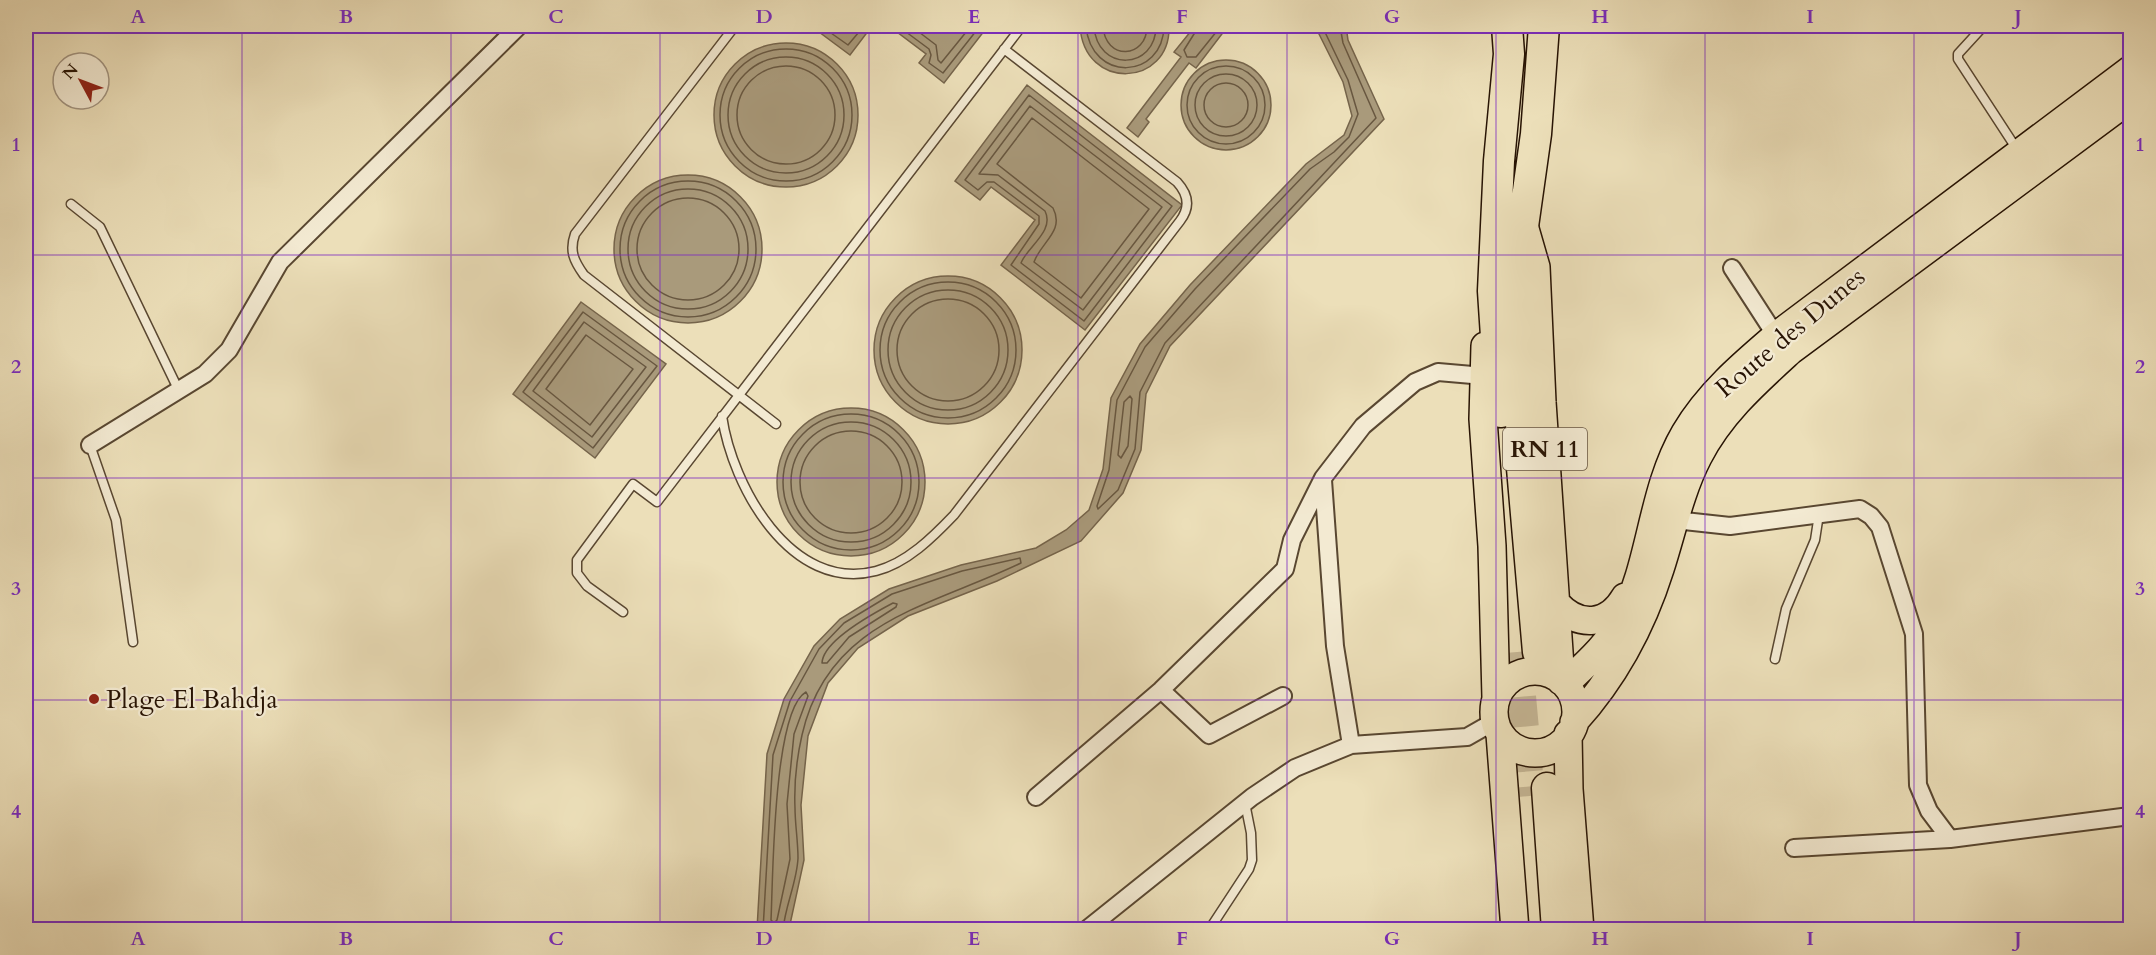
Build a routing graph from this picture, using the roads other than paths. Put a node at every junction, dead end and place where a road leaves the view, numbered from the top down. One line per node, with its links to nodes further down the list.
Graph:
1 (519, 26): 17 (street)
2 (735, 26): 18 (lane)
3 (1022, 26): 7 (lane)
4 (1508, 26): 14 (highway, RN 11)
5 (1544, 26): 12 (highway, RN 11)
6 (1980, 30): 10 (lane)
7 (1004, 49): 18 (lane); 19 (lane)
8 (2130, 70): 10 (main road, Route des Dunes)
9 (2130, 99): 24 (main road, Route des Dunes)
10 (2020, 154): 15 (main road, Route des Dunes)
11 (71, 204): 17 (lane)
12 (1523, 219): 14 (highway, RN 11); 26 (main road, RN 11)
13 (1732, 268): 15 (street)
14 (1493, 291): 16 (main road, RN 11)
15 (1776, 336): 25 (main road, Route des Dunes)
16 (1484, 376): 22 (street); 33 (main road, RN 11)
17 (180, 391): 21 (street)
18 (738, 395): 19 (lane); 20 (lane)
19 (722, 416): 27 (lane)
20 (776, 424)
21 (90, 445): 28 (lane)
22 (1323, 478): 31 (street); 35 (street)
23 (1820, 513): 24 (street); 29 (lane); 39 (street)
24 (1675, 520): 34 (main road, Route des Dunes)
25 (1636, 581): 26 (main road); 30 (main road, Route des Dunes)
26 (1557, 604): 30 (main road, RN 11)
27 (623, 612)
28 (133, 642)
29 (1775, 659)
30 (1563, 682): 33 (main road); 34 (main road)
31 (1161, 690): 32 (street); 36 (street)
32 (1283, 696)
33 (1497, 718): 34 (main road); 35 (street); 43 (main road, RN 11)
34 (1571, 728): 46 (main road)
35 (1351, 745): 37 (street)
36 (1036, 797)
37 (1245, 803): 41 (street); 42 (lane)
38 (2130, 816): 39 (street)
39 (1950, 839): 40 (street)
40 (1794, 848)
41 (1086, 930)
42 (1209, 930)
43 (1515, 930)
44 (1545, 930): 45 (highway)
45 (1557, 930)
46 (1580, 930)

